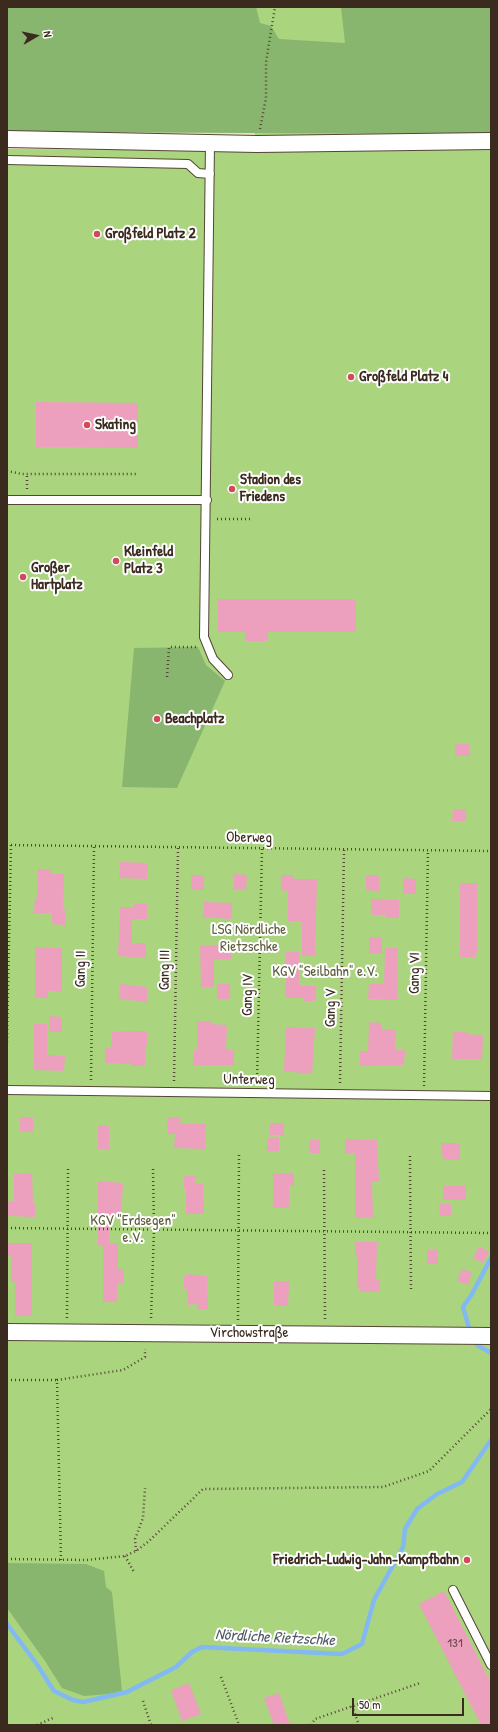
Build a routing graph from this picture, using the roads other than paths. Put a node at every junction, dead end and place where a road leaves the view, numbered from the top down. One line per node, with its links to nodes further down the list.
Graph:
1 (7, 138): 3 (street)
2 (491, 141): 3 (street)
3 (210, 143): 5 (lane)
4 (7, 160): 5 (lane)
5 (210, 174): 7 (lane)
6 (7, 500): 7 (lane)
7 (206, 500): 8 (lane)
8 (228, 675)
9 (7, 1090): 10 (lane, Unterweg)
10 (491, 1096)
11 (7, 1332): 12 (street, Virchowstraße)
12 (489, 1336)
13 (453, 1590): 14 (lane)
14 (491, 1665)

